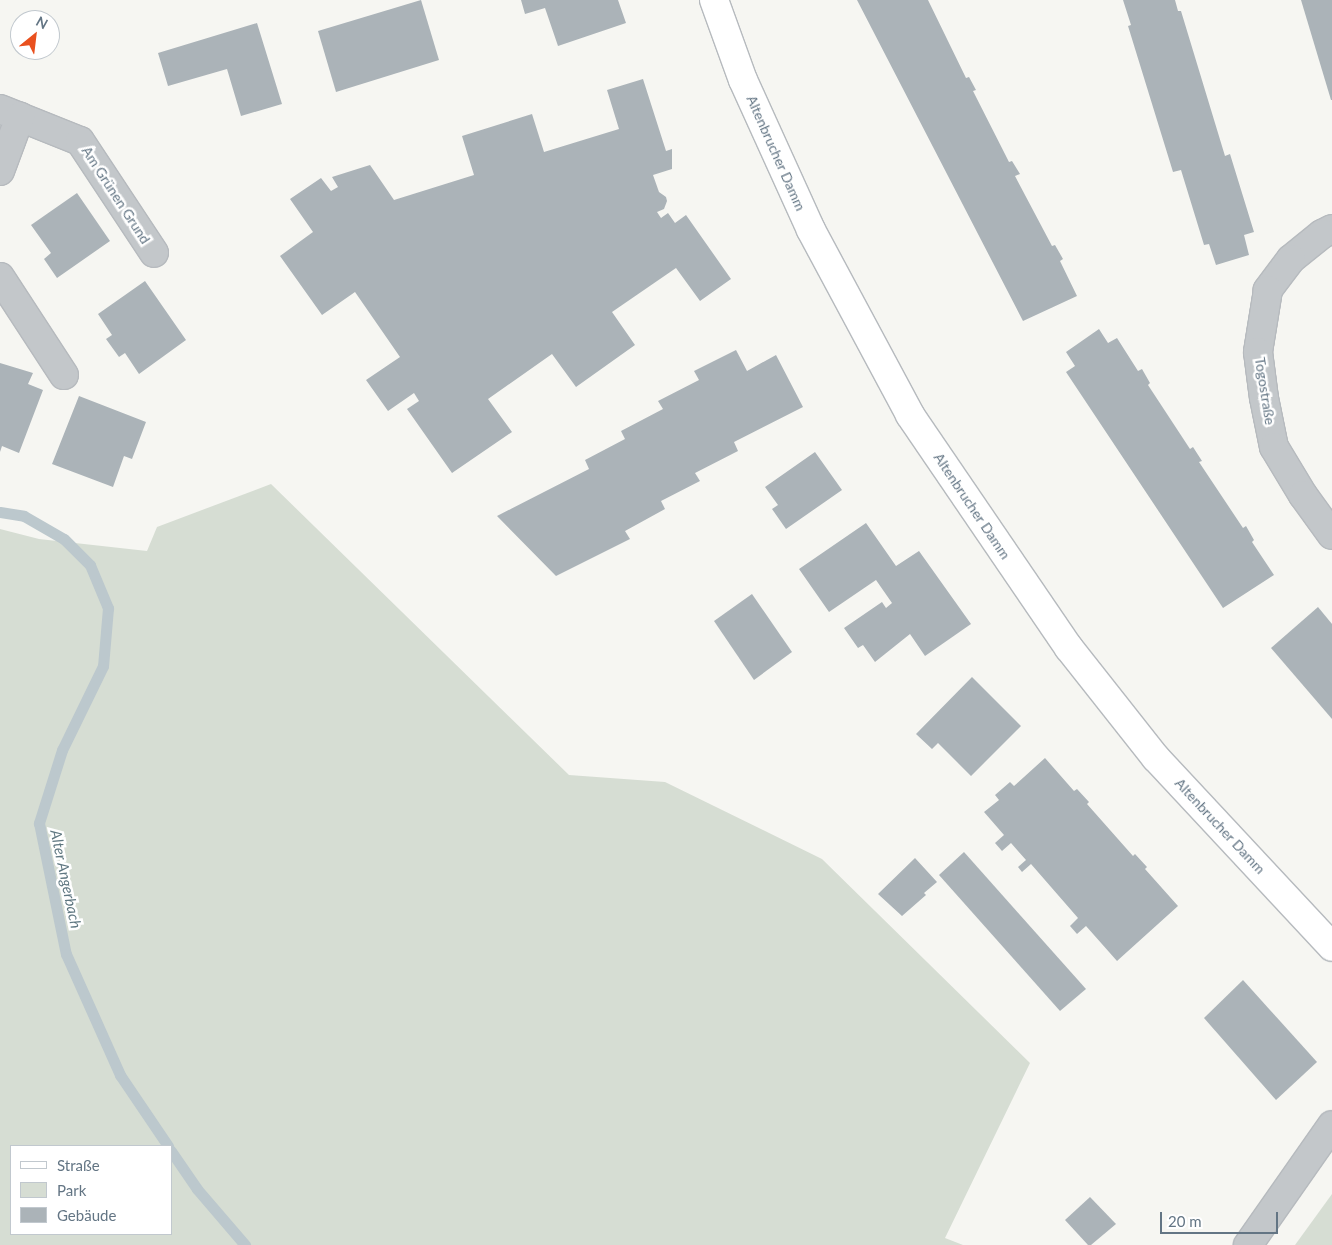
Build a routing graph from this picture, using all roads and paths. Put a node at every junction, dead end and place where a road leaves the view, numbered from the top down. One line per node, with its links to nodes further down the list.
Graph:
1 (714, 0): 9 (main road, Altenbrucher Damm)
2 (10, 113): 3 (street, Am Grünen Grund); 5 (street, Am Grünen Grund)
3 (0, 172)
4 (1332, 229): 8 (street, Togostraße)
5 (154, 253)
6 (0, 277): 7 (street)
7 (64, 375)
8 (1332, 535)
9 (1332, 947)
10 (1332, 1125): 11 (street)
11 (1248, 1245)

